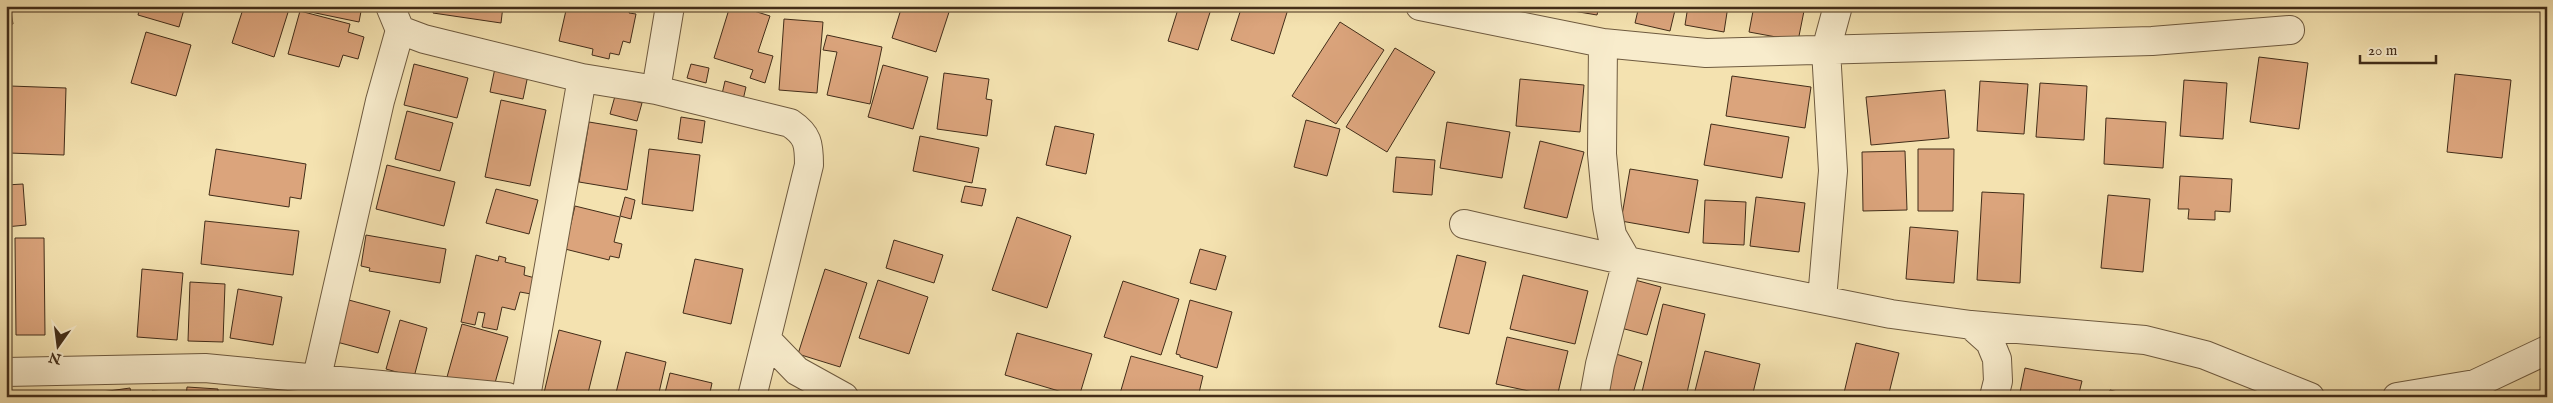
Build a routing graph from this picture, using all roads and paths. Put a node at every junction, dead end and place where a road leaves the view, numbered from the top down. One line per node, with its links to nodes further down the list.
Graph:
1 (670, 6): 9 (street)
2 (1420, 6): 6 (street)
3 (1838, 6): 7 (street)
4 (395, 18): 8 (street); 17 (street)
5 (2290, 30): 7 (street)
6 (1603, 43): 7 (street); 11 (street)
7 (1826, 50): 12 (street)
8 (582, 78): 9 (street); 19 (street)
9 (656, 90): 14 (street)
10 (1464, 224): 11 (street)
11 (1627, 261): 12 (street); 22 (street)
12 (1822, 299): 13 (street)
13 (1971, 325): 23 (street); 24 (street)
14 (767, 340): 20 (street); 21 (street)
15 (2547, 350): 25 (street)
16 (6, 372): 17 (street)
17 (318, 377): 18 (street)
18 (507, 397)
19 (526, 397)
20 (752, 397)
21 (844, 397)
22 (1594, 397)
23 (1994, 397)
24 (2310, 397)
25 (2397, 397)

